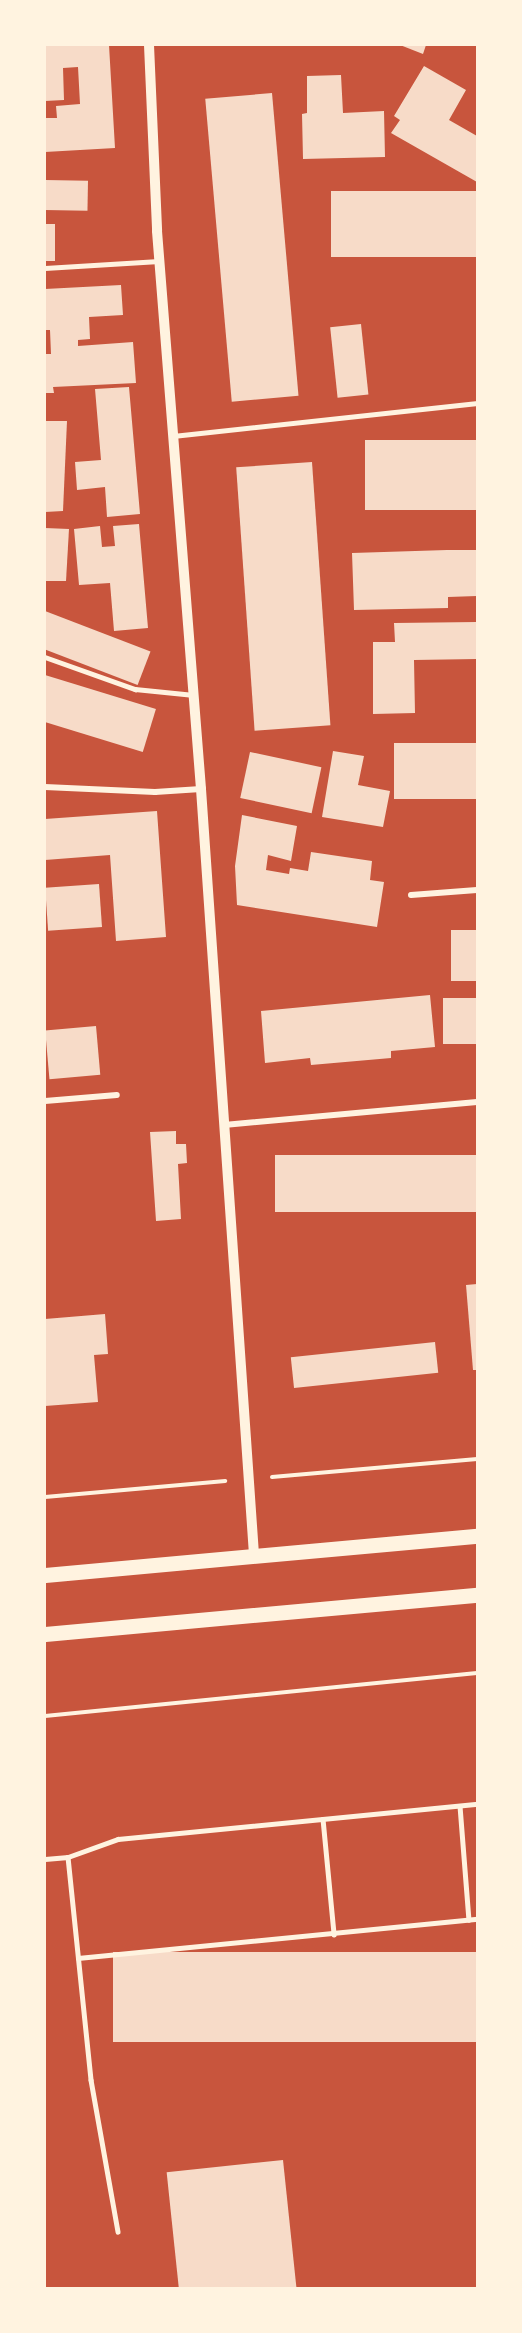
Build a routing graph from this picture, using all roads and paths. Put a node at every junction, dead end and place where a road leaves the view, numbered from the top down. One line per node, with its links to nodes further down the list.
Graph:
1 (149, 45): 2 (street)
2 (159, 261): 3 (lane); 5 (street)
3 (45, 268)
4 (477, 403): 5 (lane)
5 (173, 436): 7 (street)
6 (45, 657): 7 (lane)
7 (194, 695): 9 (street)
8 (45, 787): 9 (street)
9 (201, 789): 15 (street)
10 (477, 890): 11 (street)
11 (411, 895)
12 (117, 1095): 13 (street)
13 (45, 1101)
14 (477, 1102): 15 (street)
15 (222, 1125): 17 (street)
16 (477, 1536): 17 (main road)
17 (254, 1555): 18 (main road)
18 (45, 1575)
19 (477, 1595): 20 (main road)
20 (45, 1634)
21 (477, 1672): 22 (path)
22 (45, 1716)
23 (477, 1804): 24 (lane)
24 (460, 1806): 25 (lane); 29 (lane)
25 (323, 1819): 26 (lane); 30 (lane)
26 (68, 1857): 27 (lane); 31 (lane)
27 (45, 1859)
28 (477, 1919): 29 (lane)
29 (469, 1920): 30 (lane)
30 (334, 1934): 31 (lane)
31 (78, 1958): 32 (lane)
32 (118, 2232)

